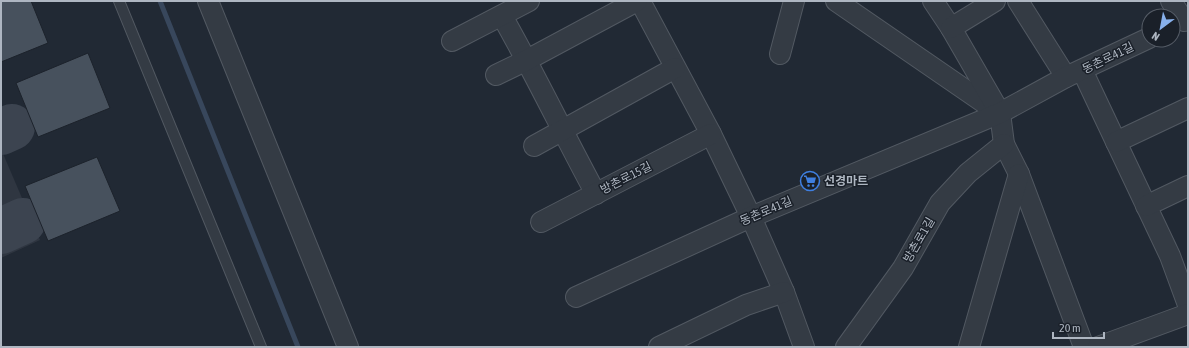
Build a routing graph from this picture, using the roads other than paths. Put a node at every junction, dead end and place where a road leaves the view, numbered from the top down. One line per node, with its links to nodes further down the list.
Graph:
1 (119, 1): 39 (lane)
2 (208, 1): 40 (street)
3 (528, 1): 11 (street)
4 (639, 1): 17 (street); 18 (street)
5 (794, 1): 16 (street)
6 (836, 1): 22 (street)
7 (933, 1): 13 (street)
8 (994, 1): 13 (street)
9 (1018, 1): 19 (street)
10 (1171, 1): 12 (street)
11 (502, 16): 14 (street); 17 (street)
12 (1182, 22)
13 (951, 28): 22 (street)
14 (452, 42)
15 (1141, 42): 19 (street, 동촌로41길)
16 (780, 54)
17 (527, 60): 20 (street); 23 (street)
18 (675, 68): 23 (street); 24 (street)
19 (1074, 74): 22 (street, 동촌로41길); 25 (street)
20 (496, 75)
21 (1188, 108): 25 (street)
22 (1000, 113): 26 (street); 32 (street, 동촌로41길)
23 (562, 130): 27 (street); 30 (street)
24 (711, 134): 30 (street, 방촌로15길); 32 (street)
25 (1116, 142): 31 (street)
26 (1004, 144): 28 (street); 43 (street, 방촌로1길)
27 (534, 146)
28 (1018, 174): 44 (street); 45 (street)
29 (1188, 186): 31 (street)
30 (596, 194): 33 (street, 방촌로15길)
31 (1146, 206): 36 (street)
32 (751, 217): 34 (street); 35 (street, 동촌로41길)
33 (542, 222)
34 (784, 292): 38 (street); 42 (street)
35 (576, 297)
36 (1188, 305)
37 (1188, 314): 46 (street)
38 (684, 342): 41 (street)
39 (260, 347)
40 (348, 347)
41 (659, 347)
42 (804, 347)
43 (846, 347)
44 (969, 347)
45 (1084, 347)
46 (1098, 347)

